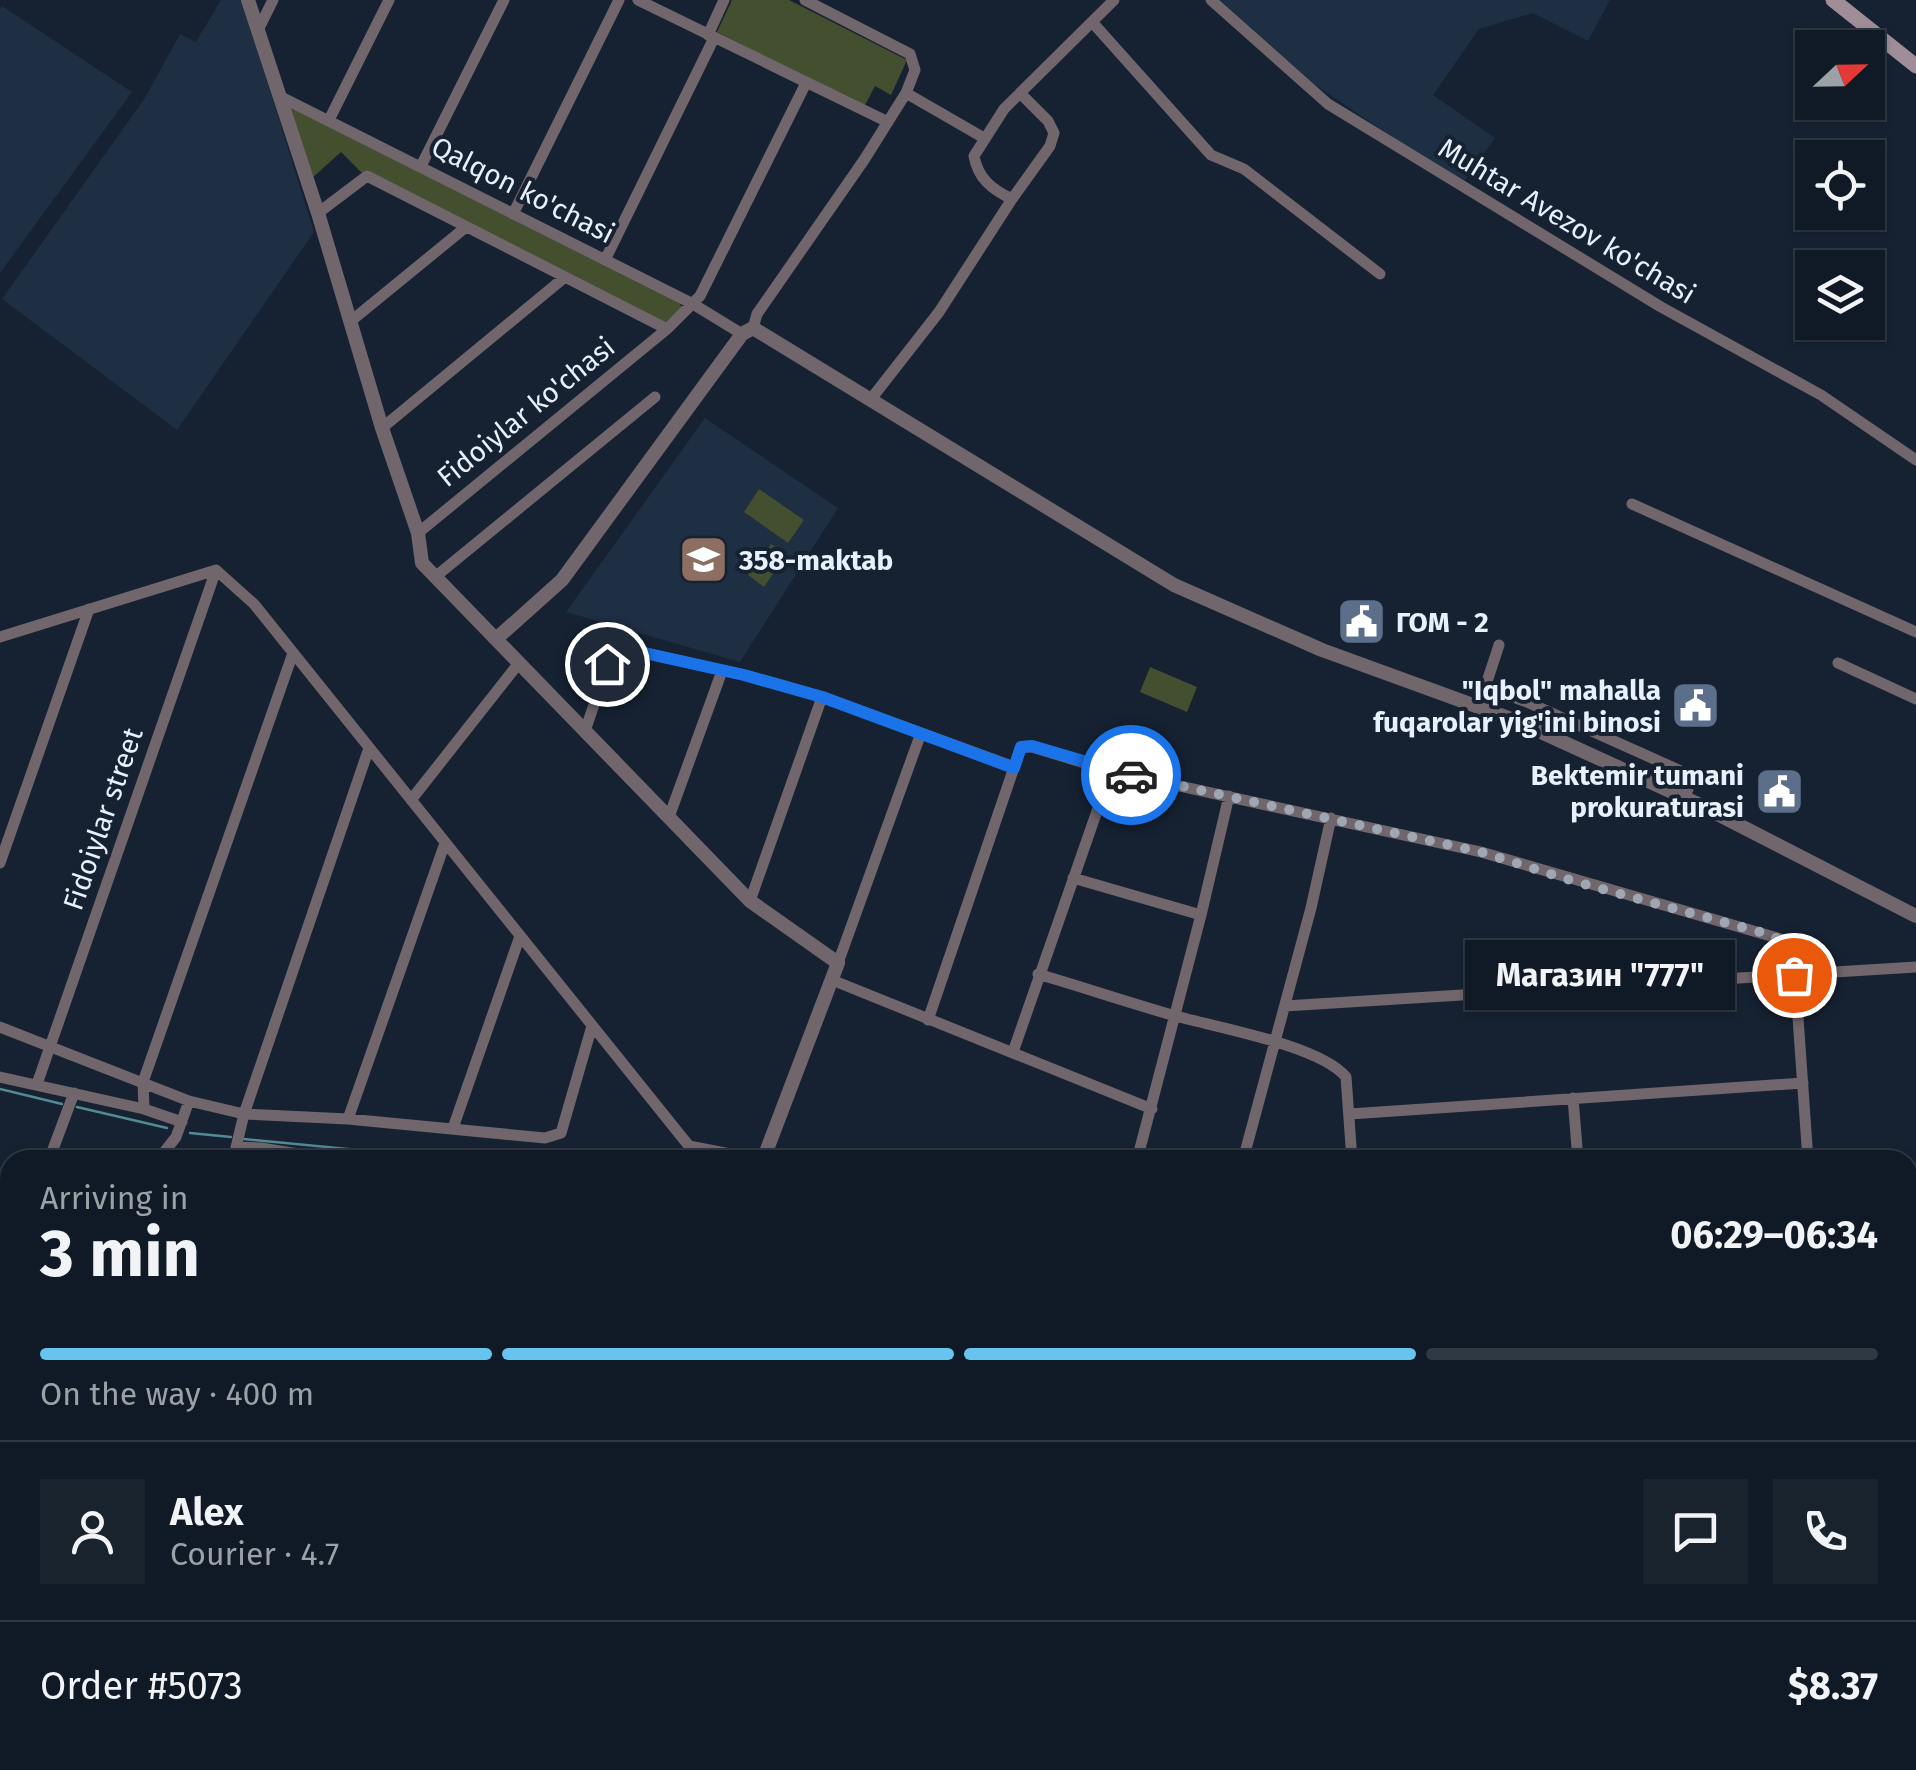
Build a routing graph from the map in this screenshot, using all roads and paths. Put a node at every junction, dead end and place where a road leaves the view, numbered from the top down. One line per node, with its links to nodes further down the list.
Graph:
1 (248, 0): 14 (street)
2 (273, 0): 14 (street)
3 (389, 0): 22 (street)
4 (504, 0): 25 (street)
5 (619, 0): 28 (street)
6 (638, 0): 15 (street)
7 (724, 0): 15 (street)
8 (806, 0): 19 (street)
9 (1114, 0): 13 (street)
10 (1211, 0): 40 (street, Muhtar Avezov ko'chasi)
11 (1833, 0): 17 (main road)
12 (1848, 0): 16 (main road)
13 (1093, 23): 20 (street); 31 (street)
14 (258, 30): 21 (street)
15 (711, 36): 18 (street); 30 (street)
16 (1916, 54)
17 (1916, 66)
18 (806, 84): 23 (street); 33 (street)
19 (906, 93): 23 (street); 24 (street)
20 (1020, 93): 24 (street); 26 (street)
21 (279, 96): 22 (street, Qalqon ko'chasi); 27 (street)
22 (329, 120): 25 (street, Qalqon ko'chasi)
23 (888, 122): 36 (street)
24 (984, 138): 26 (street)
25 (421, 166): 28 (street, Qalqon ko'chasi)
26 (1012, 199): 38 (street)
27 (318, 213): 29 (street, Fidoiylar ko'chasi); 34 (street)
28 (513, 214): 30 (street, Qalqon ko'chasi)
29 (466, 227): 32 (street, Fidoiylar ko'chasi); 34 (street)
30 (606, 260): 33 (street, Qalqon ko'chasi)
31 (1380, 274)
32 (566, 277): 35 (street, Fidoiylar ko'chasi); 39 (street)
33 (693, 304): 35 (street, Fidoiylar ko'chasi); 36 (street, Qalqon ko'chasi)
34 (351, 321): 39 (street)
35 (666, 329): 42 (street, Fidoiylar ko'chasi)
36 (748, 331): 38 (street); 48 (street)
37 (655, 398): 44 (street)
38 (871, 399): 57 (street)
39 (382, 428): 42 (street)
40 (1916, 460)
41 (1632, 504): 46 (street)
42 (418, 534): 44 (street)
43 (216, 570): 45 (street); 50 (street); 86 (street, Fidoiylar street)
44 (435, 577): 48 (street)
45 (89, 609): 47 (street); 69 (street)
46 (1916, 632)
47 (0, 637)
48 (496, 639): 51 (street)
49 (1499, 644): 54 (street)
50 (293, 654): 60 (street); 89 (street)
51 (519, 662): 58 (street); 65 (street)
52 (1838, 663): 56 (street)
53 (722, 671): 55 (street); 58 (street); 66 (street)
54 (1486, 687): 57 (street); 64 (street)
55 (822, 697): 59 (street); 71 (street)
56 (1916, 699)
57 (1480, 706): 64 (street)
58 (585, 731): 66 (street)
59 (921, 733): 61 (street); 75 (street)
60 (369, 748): 65 (street); 97 (street)
61 (1014, 768): 62 (street); 82 (street)
62 (1110, 771): 63 (street); 70 (street)
63 (1228, 796): 67 (street); 72 (street)
64 (1684, 798): 73 (street)
65 (411, 800): 68 (street)
66 (670, 817): 71 (street)
67 (1331, 818): 78 (street); 80 (street)
68 (445, 843): 74 (street); 99 (street)
69 (0, 863)
70 (1073, 878): 72 (street); 77 (street)
71 (750, 901): 75 (street)
72 (1202, 916): 81 (street)
73 (1916, 916)
74 (520, 936): 83 (street); 101 (street)
75 (838, 963): 79 (street)
76 (1916, 968): 78 (street)
77 (1038, 974): 81 (street); 87 (street)
78 (1794, 975): 80 (street); 91 (street)
79 (832, 980): 82 (street); 106 (street)
80 (1285, 1006): 85 (street)
81 (1174, 1016): 85 (street); 96 (street)
82 (928, 1020): 87 (street)
83 (592, 1026): 101 (street); 105 (street)
84 (0, 1027): 86 (street)
85 (1275, 1042): 98 (street); 108 (street)
86 (50, 1046): 89 (street); 90 (street, Fidoiylar street)
87 (1013, 1052): 96 (street)
88 (0, 1077): 90 (street)
89 (143, 1082): 94 (street); 95 (street)
90 (37, 1084): 92 (street)
91 (1803, 1084): 93 (street); 111 (street)
92 (74, 1093): 95 (street); 102 (street)
93 (1573, 1098): 98 (street); 110 (street)
94 (188, 1101): 97 (street); 100 (street)
95 (144, 1109): 100 (street)
96 (1152, 1110): 107 (street)
97 (244, 1114): 99 (street); 104 (street)
98 (1350, 1114): 109 (street)
99 (348, 1119): 101 (street)
100 (182, 1122): 103 (street)
101 (453, 1128)
102 (53, 1150)
103 (166, 1150)
104 (236, 1150)
105 (709, 1150)
106 (766, 1150)
107 (1140, 1150)
108 (1246, 1150)
109 (1352, 1150)
110 (1577, 1150)
111 (1807, 1150)

